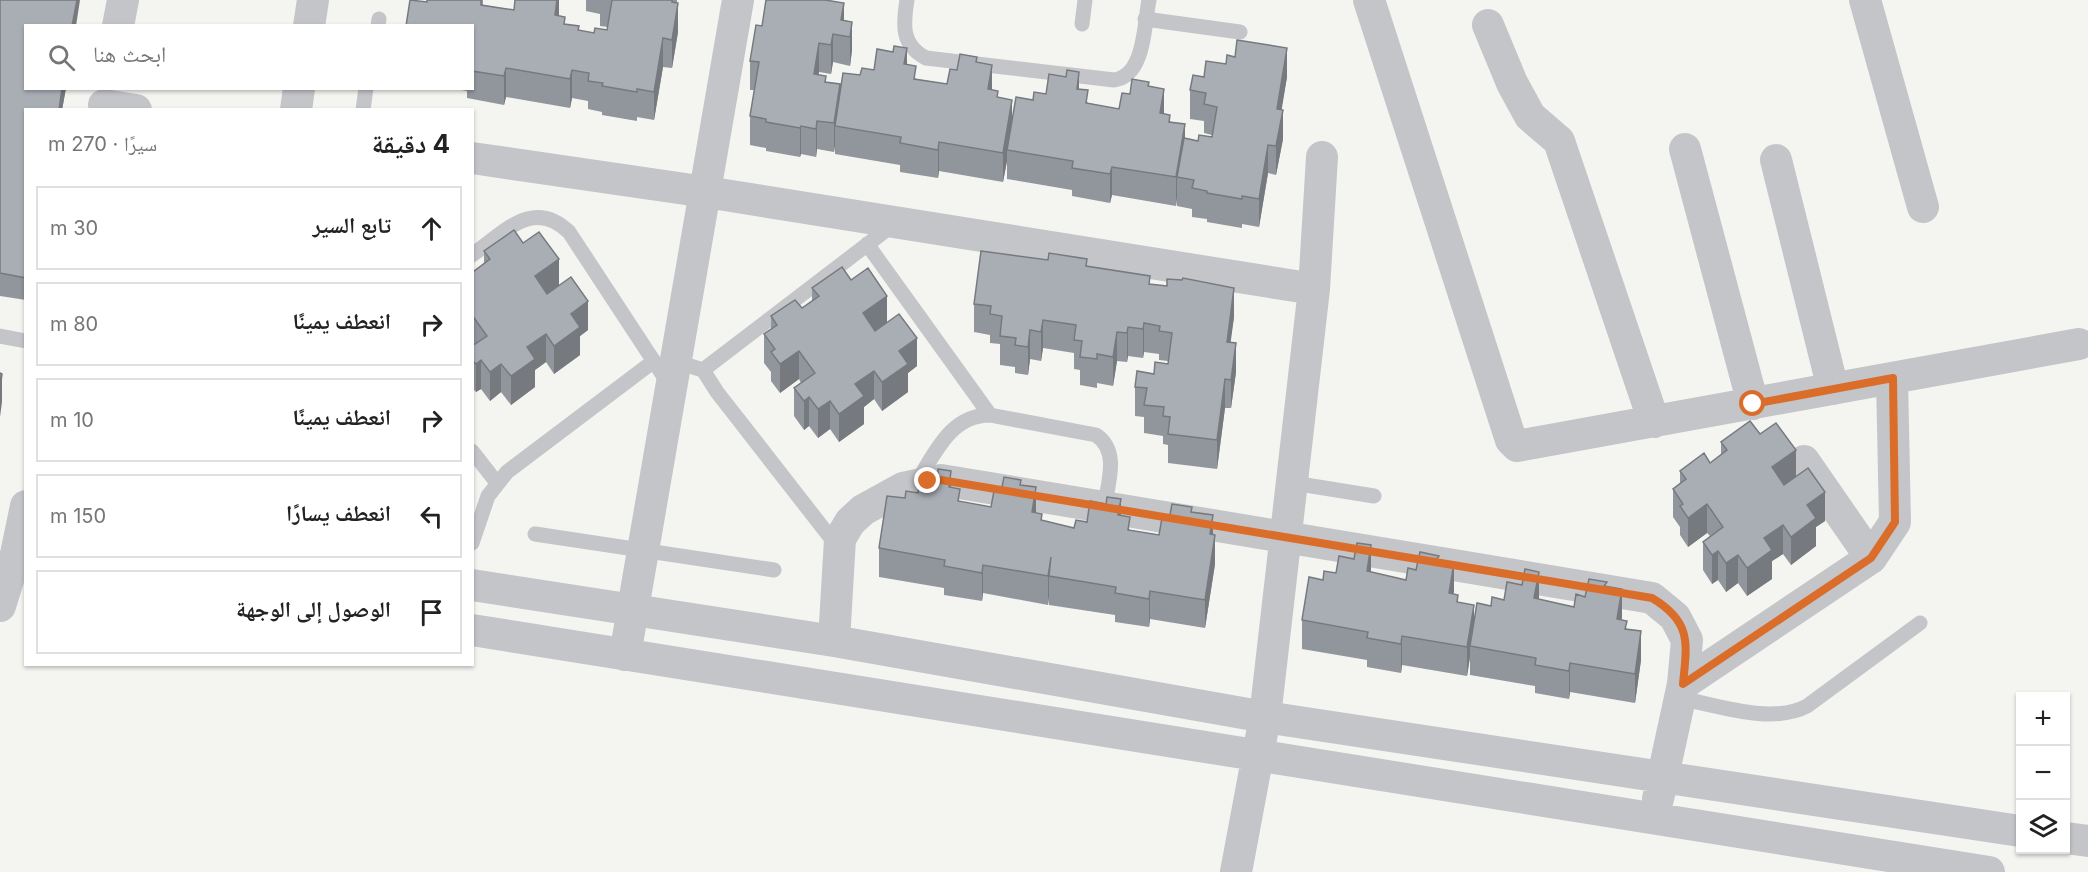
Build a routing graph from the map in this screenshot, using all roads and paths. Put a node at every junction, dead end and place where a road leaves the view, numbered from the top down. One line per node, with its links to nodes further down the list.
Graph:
1 (123, 0): 10 (street)
2 (313, 0): 11 (street)
3 (738, 0): 25 (street)
4 (907, 0): 9 (lane)
5 (1085, 0): 12 (lane)
6 (1149, 0): 9 (lane)
7 (1369, 0): 39 (street)
8 (1865, 0): 26 (street)
9 (1145, 19): 14 (lane)
10 (118, 24)
11 (309, 24)
12 (1082, 24)
13 (1488, 25): 39 (street)
14 (1240, 32)
15 (299, 90): 19 (street)
16 (366, 90): 20 (lane)
17 (104, 101): 18 (street)
18 (129, 108)
19 (296, 108)
20 (363, 108)
21 (1685, 148): 37 (street)
22 (1322, 157): 30 (street)
23 (474, 158): 25 (street)
24 (1776, 160): 36 (street)
25 (705, 192): 27 (street); 34 (street)
26 (1923, 207)
27 (895, 223): 28 (lane); 30 (street)
28 (867, 244): 34 (lane); 38 (lane)
29 (474, 254): 34 (lane)
30 (1314, 289): 44 (street)
31 (0, 336): 32 (lane)
32 (24, 341)
33 (2079, 344): 35 (street)
34 (677, 371): 42 (lane); 51 (lane); 52 (street)
35 (1893, 378): 36 (street); 54 (street)
36 (1833, 389): 37 (street)
37 (1753, 404): 39 (street)
38 (990, 415): 43 (lane); 46 (lane)
39 (1654, 422)
40 (474, 454): 42 (lane)
41 (1804, 461): 54 (street)
42 (496, 483): 49 (lane)
43 (915, 483): 46 (street); 51 (street)
44 (1293, 483): 45 (lane); 50 (street)
45 (1374, 496)
46 (1104, 508): 50 (street)
47 (19, 511): 53 (street)
48 (535, 534): 52 (lane)
49 (474, 537)
50 (1286, 538): 63 (street); 64 (street)
51 (840, 549): 61 (street)
52 (644, 550): 55 (lane); 58 (street)
53 (14, 553): 57 (street)
54 (1871, 558): 63 (street)
55 (774, 570)
56 (474, 585): 58 (street)
57 (0, 606)
58 (633, 610): 61 (street); 62 (street)
59 (1920, 623): 63 (lane)
60 (474, 630): 62 (street)
61 (834, 641): 64 (street)
62 (625, 655): 65 (street)
63 (1681, 691): 66 (street)
64 (1265, 717): 65 (street); 66 (street)
65 (1258, 754): 67 (street); 71 (street)
66 (1662, 779): 67 (street); 68 (street)
67 (1654, 820): 72 (street)
68 (2016, 830)
69 (2070, 839): 70 (street)
70 (2088, 841)
71 (1236, 872)
72 (1989, 872)

